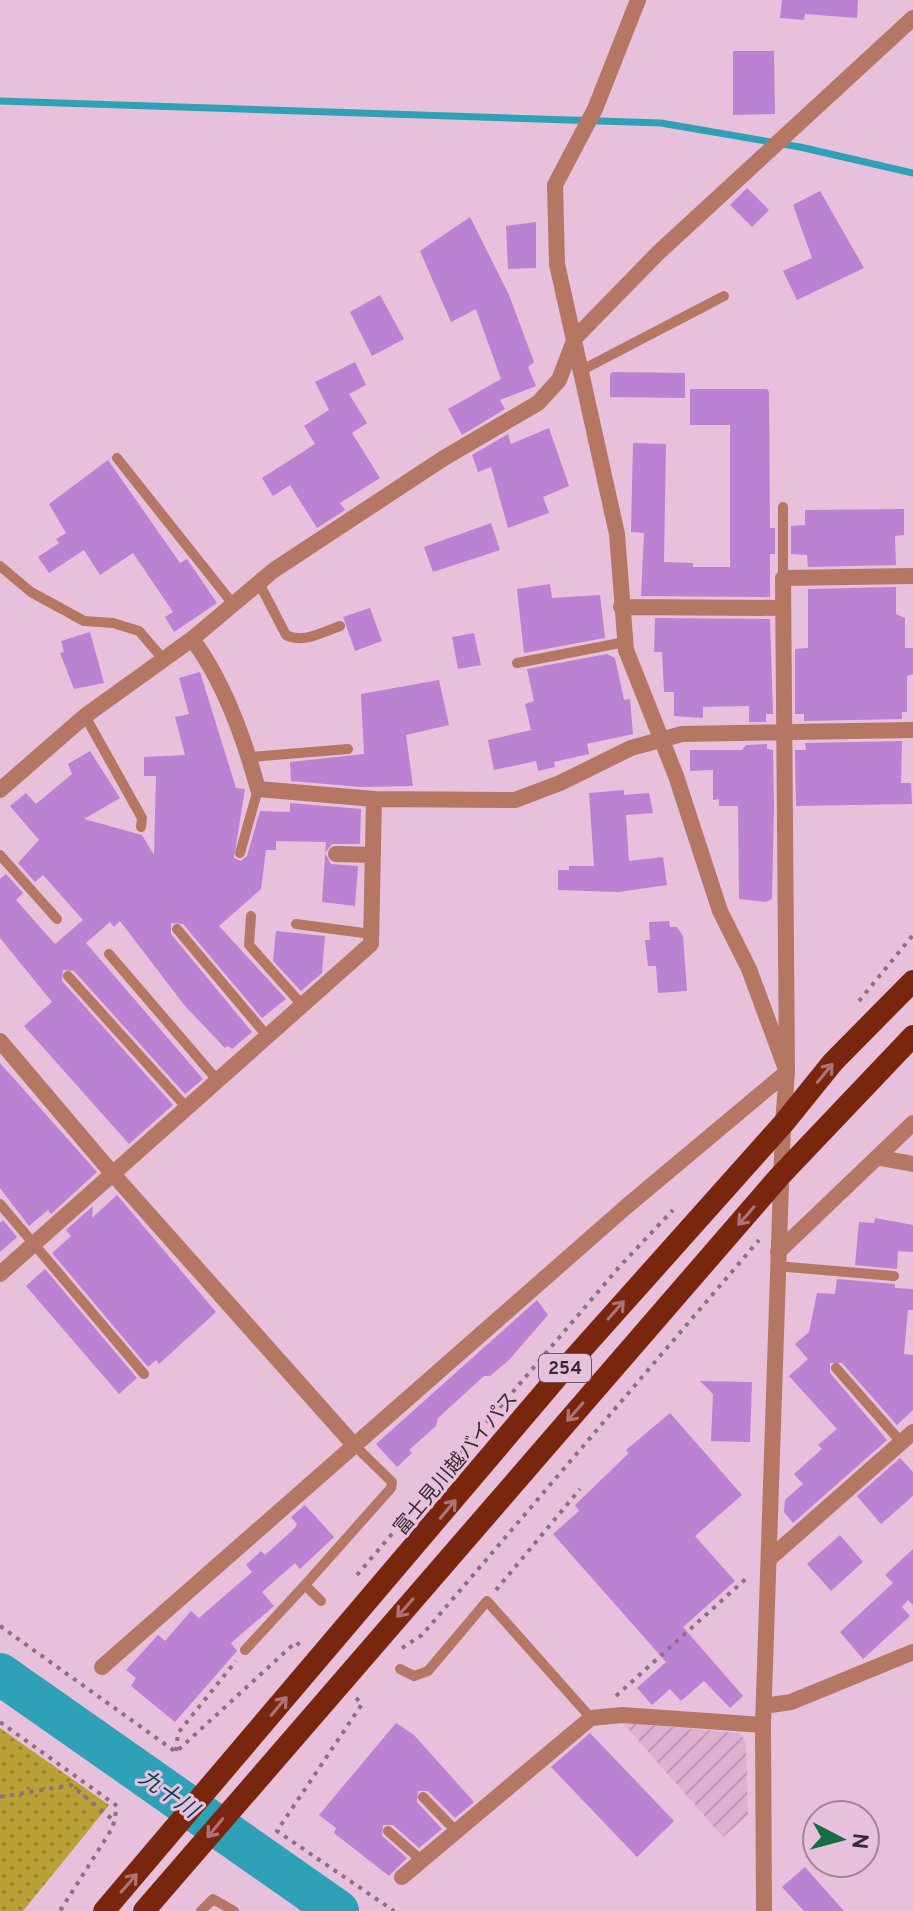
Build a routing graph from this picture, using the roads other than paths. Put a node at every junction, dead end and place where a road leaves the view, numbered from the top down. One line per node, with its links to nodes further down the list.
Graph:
1 (638, 0): 4 (street)
2 (913, 18): 4 (street)
3 (724, 296): 5 (lane)
4 (575, 338): 5 (street); 11 (street)
5 (582, 370): 13 (street)
6 (117, 458): 12 (lane)
7 (783, 507): 10 (lane)
8 (0, 566): 18 (lane)
9 (913, 576): 10 (street)
10 (783, 578): 14 (street)
11 (258, 581): 12 (street); 15 (lane)
12 (233, 604): 16 (street)
13 (621, 607): 14 (street); 17 (street)
14 (783, 608): 22 (street)
15 (340, 626)
16 (192, 639): 18 (street); 25 (street)
17 (625, 642): 19 (lane); 23 (street)
18 (164, 660): 20 (street)
19 (517, 663)
20 (85, 716): 27 (street); 29 (lane)
21 (913, 730): 22 (street)
22 (782, 732): 23 (street); 46 (street)
23 (660, 739): 28 (street); 46 (street)
24 (348, 749): 25 (lane)
25 (250, 757): 26 (street)
26 (258, 789): 28 (street); 30 (lane)
27 (0, 790)
28 (374, 799): 33 (street)
29 (141, 827)
30 (240, 853)
31 (336, 854): 33 (street)
32 (0, 855): 35 (lane)
33 (373, 855): 38 (street)
34 (251, 916): 42 (lane)
35 (57, 919)
36 (296, 924): 38 (lane)
37 (177, 929): 44 (lane)
38 (371, 934): 42 (street)
39 (109, 954): 47 (lane)
40 (68, 976): 48 (lane)
41 (913, 981): 50 (highway, 富士見川越バイパス / 254, one-way to 41)
42 (303, 1006): 44 (street)
43 (913, 1036): 54 (highway, 254)
44 (268, 1037): 47 (street)
45 (0, 1041): 53 (street)
46 (787, 1072): 50 (street); 63 (street)
47 (218, 1081): 48 (street)
48 (187, 1108): 53 (street)
49 (913, 1123): 51 (street)
50 (783, 1124): 54 (street); 79 (highway, 富士見川越バイパス / 254, one-way to 50)
51 (880, 1158): 52 (street); 57 (street)
52 (913, 1164)
53 (112, 1173): 56 (street); 63 (street)
54 (779, 1177): 57 (street); 80 (highway, 254, one-way to 80)
55 (0, 1204): 56 (lane)
56 (33, 1245): 58 (street); 61 (lane)
57 (777, 1259): 59 (lane); 64 (street)
58 (0, 1274)
59 (894, 1276)
60 (836, 1368): 62 (lane)
61 (144, 1374)
62 (907, 1437): 64 (street)
63 (354, 1445): 65 (lane); 69 (street)
64 (769, 1559): 71 (street)
65 (305, 1585): 66 (lane); 67 (lane)
66 (321, 1601)
67 (245, 1650)
68 (913, 1652): 71 (street)
69 (102, 1667)
70 (400, 1669): 72 (lane)
71 (764, 1706): 73 (street)
72 (591, 1718): 73 (street); 75 (street)
73 (763, 1725): 83 (street)
74 (423, 1797): 75 (lane)
75 (455, 1830): 77 (street)
76 (388, 1831): 77 (lane)
77 (421, 1860): 78 (street)
78 (402, 1877)
79 (104, 1911)
80 (144, 1911)
81 (201, 1911): 82 (lane)
82 (234, 1911)
83 (764, 1911)

